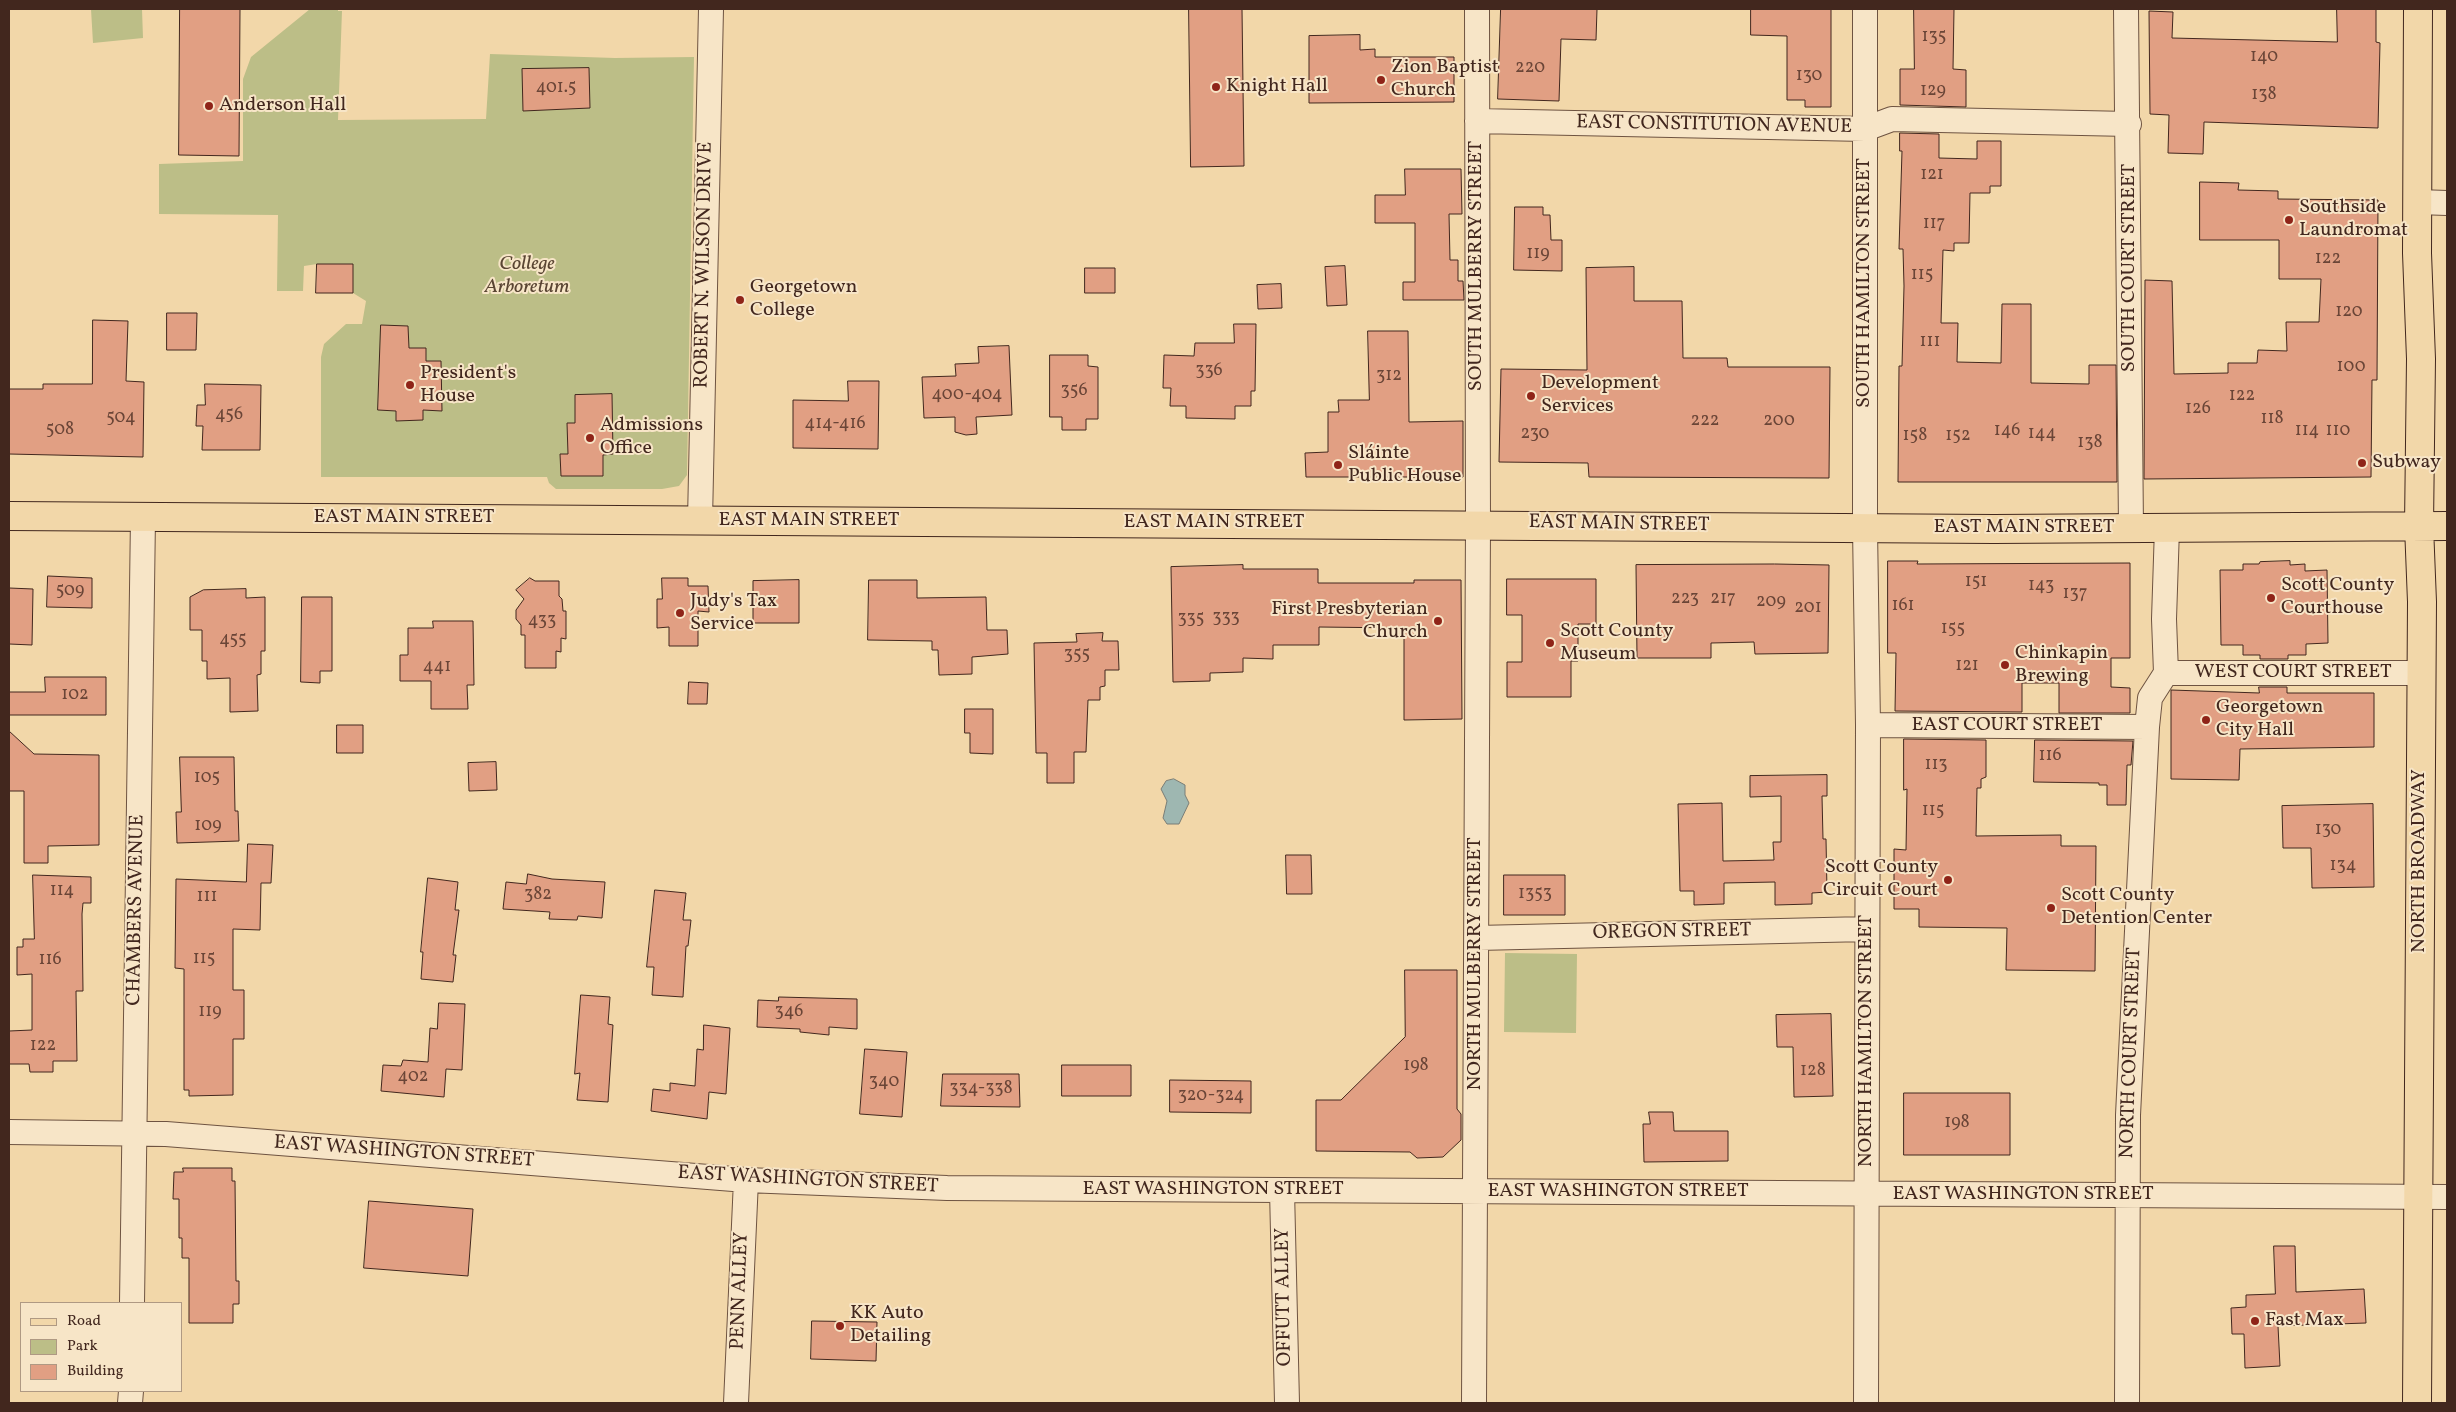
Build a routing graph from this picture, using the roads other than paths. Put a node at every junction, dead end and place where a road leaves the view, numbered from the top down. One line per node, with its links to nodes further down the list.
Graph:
1 (711, 9): 13 (street, ROBERT N. WILSON DRIVE)
2 (1477, 9): 6 (street, SOUTH MULBERRY STREET)
3 (1865, 9): 8 (street, SOUTH HAMILTON STREET)
4 (2126, 9): 7 (street, SOUTH COURT STREET)
5 (2418, 9): 9 (main road, NORTH BROADWAY)
6 (1477, 121): 8 (street, EAST CONSTITUTION AVENUE); 14 (street, SOUTH MULBERRY STREET)
7 (2129, 124): 8 (street, EAST CONSTITUTION AVENUE); 18 (street, SOUTH COURT STREET)
8 (1865, 129): 17 (street, SOUTH HAMILTON STREET)
9 (2418, 202): 10 (street); 15 (main road, NORTH BROADWAY)
10 (2447, 203)
11 (9, 516): 12 (main road, EAST MAIN STREET)
12 (143, 517): 13 (main road, EAST MAIN STREET); 27 (street, CHAMBERS AVENUE)
13 (700, 520): 14 (main road, EAST MAIN STREET)
14 (1478, 524): 17 (main road, EAST MAIN STREET); 25 (street, NORTH MULBERRY STREET)
15 (2419, 526): 16 (main road, EAST MAIN STREET); 19 (main road, EAST MAIN STREET); 21 (main road, NORTH BROADWAY)
16 (2447, 526)
17 (1865, 528): 18 (main road, EAST MAIN STREET); 22 (street, NORTH HAMILTON STREET)
18 (2131, 528): 19 (main road, EAST MAIN STREET)
19 (2168, 528): 20 (street)
20 (2166, 673): 21 (street, WEST COURT STREET); 23 (street, NORTH COURT STREET)
21 (2420, 673): 33 (main road, NORTH BROADWAY)
22 (1868, 725): 23 (street, EAST COURT STREET); 24 (street, NORTH HAMILTON STREET)
23 (2146, 728): 32 (street, NORTH COURT STREET)
24 (1867, 928): 25 (street, OREGON STREET); 31 (street, NORTH HAMILTON STREET)
25 (1477, 938): 30 (street, NORTH MULBERRY STREET)
26 (9, 1132): 27 (street, EAST WASHINGTON STREET)
27 (134, 1134): 28 (street, EAST WASHINGTON STREET); 35 (street, CHAMBERS AVENUE)
28 (746, 1180): 29 (street, EAST WASHINGTON STREET); 36 (street, PENN ALLEY)
29 (1282, 1190): 30 (street, EAST WASHINGTON STREET); 37 (street, OFFUTT ALLEY)
30 (1476, 1191): 31 (street, EAST WASHINGTON STREET); 38 (street, NORTH MULBERRY STREET)
31 (1866, 1194): 32 (street, EAST WASHINGTON STREET); 39 (street, NORTH HAMILTON STREET)
32 (2128, 1196): 33 (street, EAST WASHINGTON STREET); 40 (street, NORTH COURT STREET)
33 (2419, 1197): 34 (street, EAST WASHINGTON STREET); 41 (main road, NORTH BROADWAY)
34 (2447, 1197)
35 (132, 1302)
36 (736, 1403)
37 (1287, 1403)
38 (1474, 1403)
39 (1866, 1403)
40 (2127, 1403)
41 (2417, 1403)

